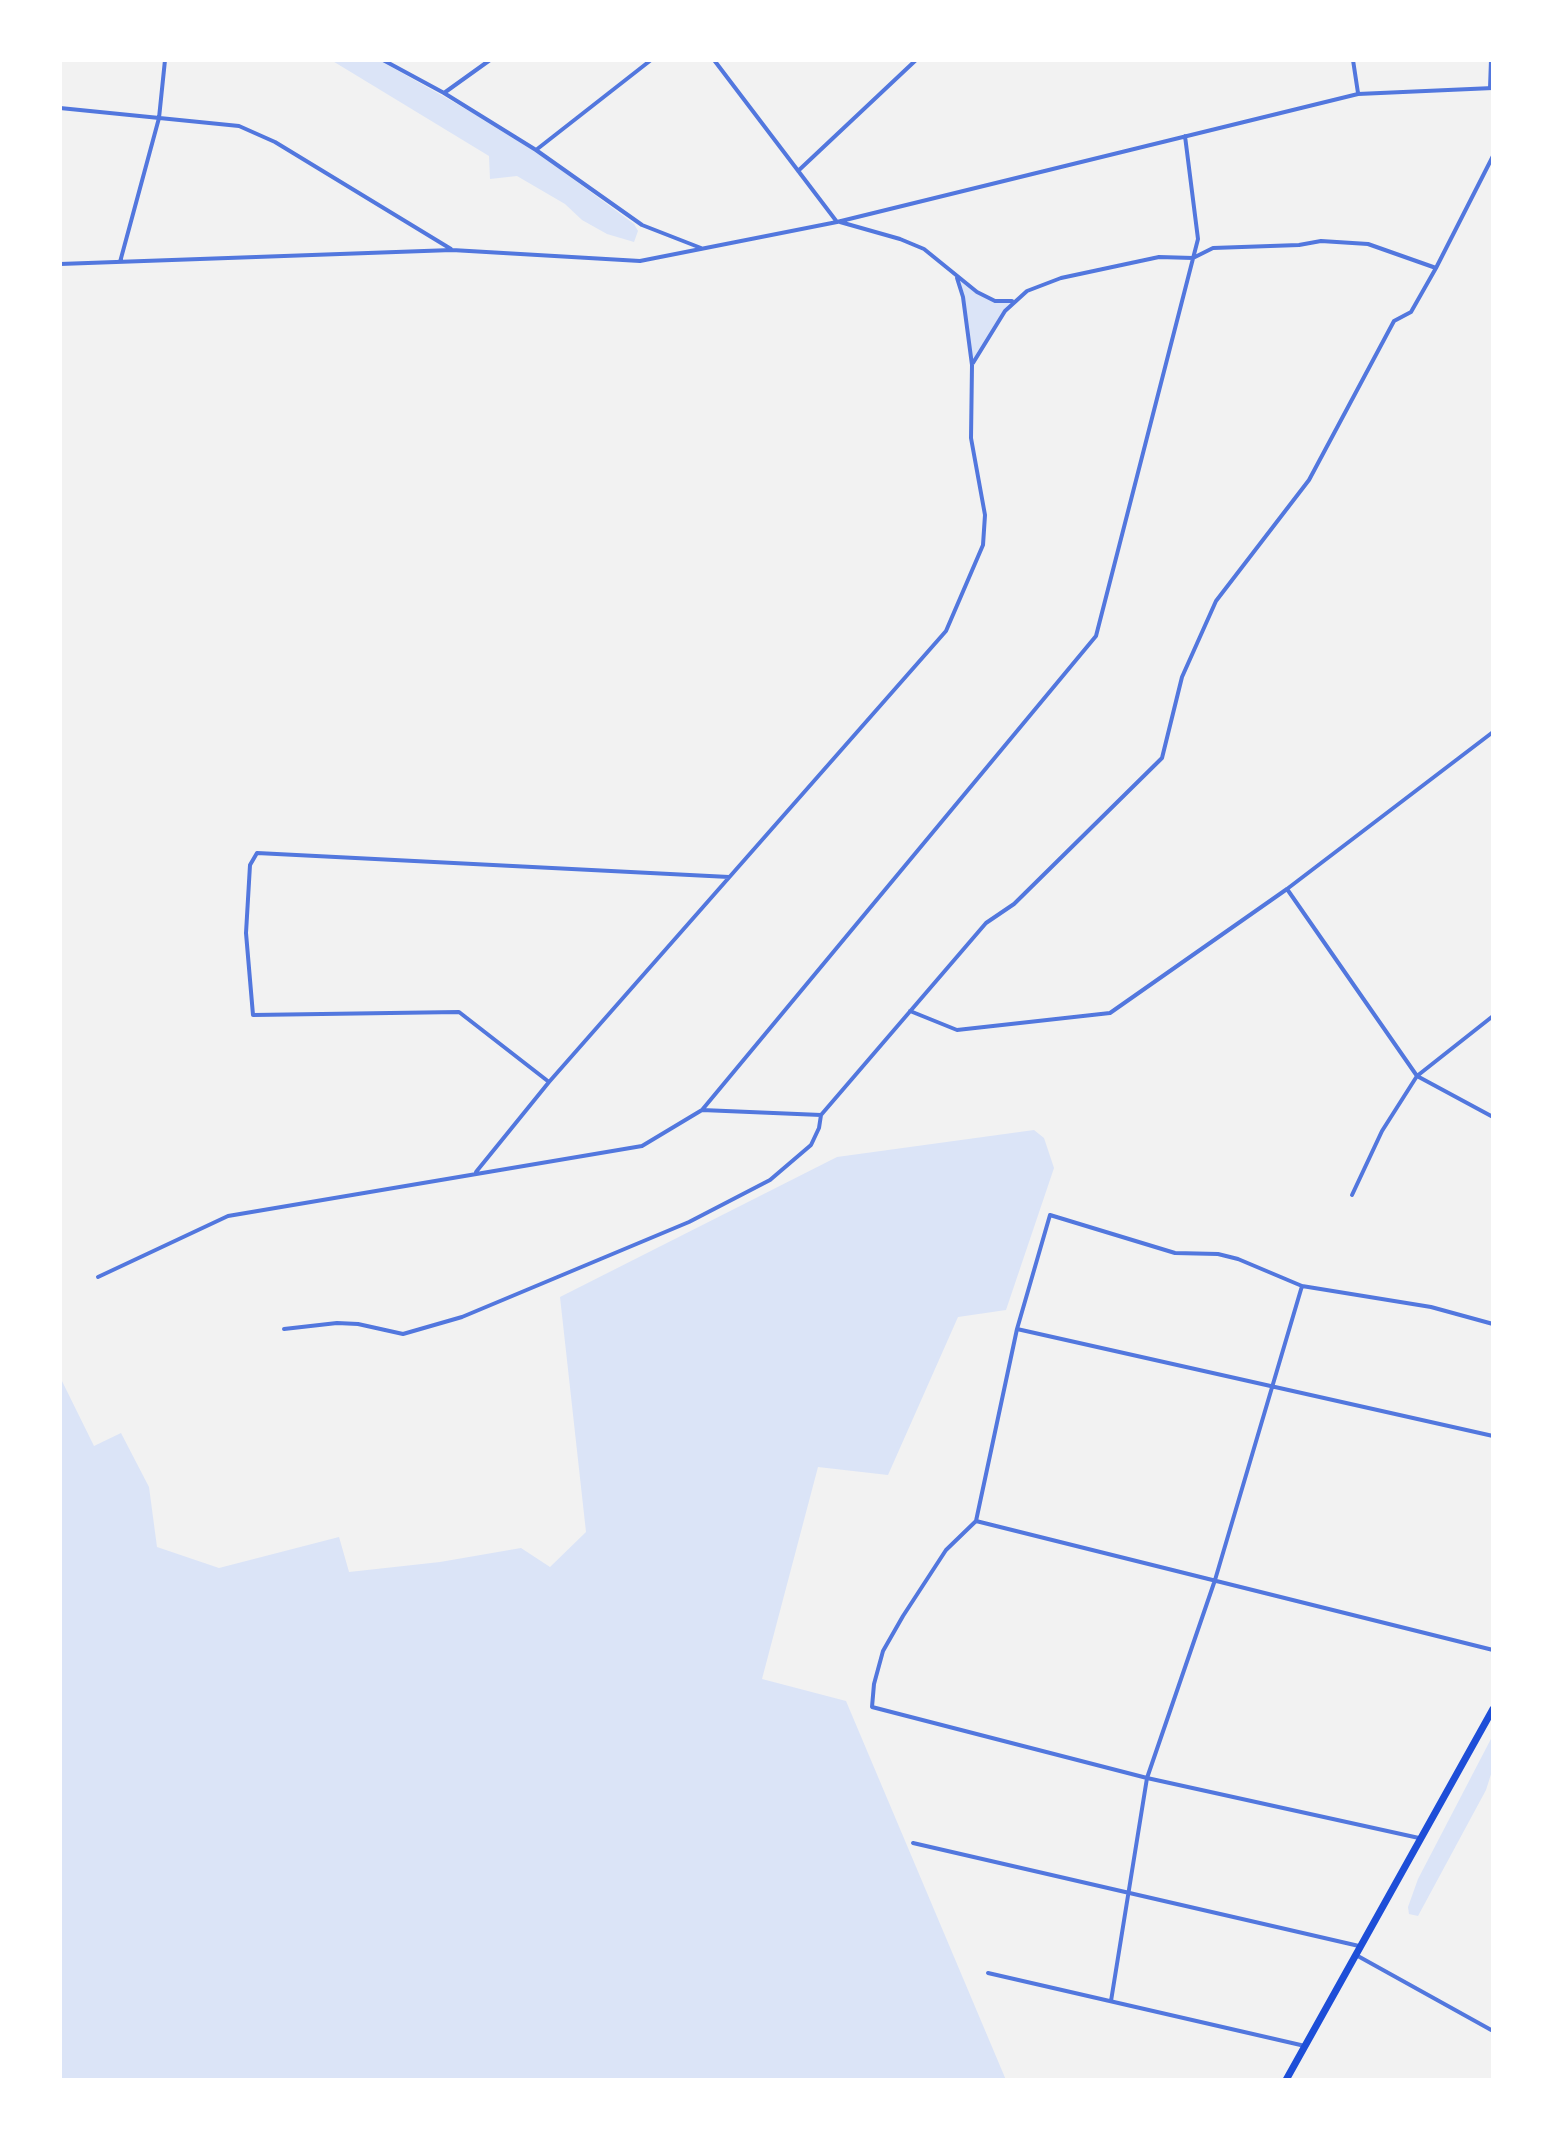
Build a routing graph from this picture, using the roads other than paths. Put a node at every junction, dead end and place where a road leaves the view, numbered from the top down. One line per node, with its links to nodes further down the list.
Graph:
1 (165, 60): 13 (street)
2 (383, 60): 10 (street)
3 (490, 60): 10 (street)
4 (651, 60): 15 (street)
5 (714, 60): 17 (street)
6 (916, 60): 17 (street)
7 (1353, 60): 11 (street)
8 (1491, 60): 9 (street)
9 (1492, 88): 11 (street)
10 (444, 93): 15 (street)
11 (1358, 94): 14 (street)
12 (60, 108): 13 (street)
13 (159, 118): 20 (street); 22 (street)
14 (1185, 136): 18 (street); 21 (street)
15 (536, 150): 19 (street)
16 (1493, 156): 24 (street)
17 (798, 171): 18 (street)
18 (837, 222): 19 (street); 25 (street)
19 (703, 249): 20 (street)
20 (452, 250): 22 (street)
21 (1193, 258): 24 (street); 26 (street); 35 (street)
22 (120, 262): 23 (street)
23 (60, 264)
24 (1436, 268): 31 (street)
25 (957, 278): 26 (street); 27 (street)
26 (1016, 300): 27 (street)
27 (972, 365): 29 (street)
28 (1493, 732): 30 (street)
29 (730, 877): 34 (street); 34 (street)
30 (1287, 889): 31 (street); 33 (street)
31 (910, 1011): 36 (street)
32 (1493, 1016): 33 (street)
33 (1417, 1076): 37 (street); 39 (street)
34 (549, 1082): 38 (street)
35 (702, 1110): 36 (street); 38 (street)
36 (821, 1115): 43 (street)
37 (1493, 1117)
38 (475, 1174): 40 (street)
39 (1352, 1195)
40 (98, 1277)
41 (1302, 1286): 42 (street); 44 (street); 45 (street)
42 (1493, 1324)
43 (284, 1329)
44 (1017, 1329): 45 (street); 47 (street)
45 (1274, 1386): 46 (street); 48 (street)
46 (1493, 1436)
47 (976, 1521): 48 (street); 51 (street)
48 (1215, 1580): 49 (street); 51 (street)
49 (1493, 1650)
50 (1493, 1709): 52 (main road)
51 (1147, 1778): 52 (street); 54 (street)
52 (1419, 1838): 55 (main road)
53 (913, 1843): 54 (street)
54 (1130, 1893): 55 (street); 58 (street)
55 (1360, 1946): 56 (main road)
56 (1356, 1955): 59 (street); 60 (main road)
57 (988, 1973): 58 (street)
58 (1111, 2001): 60 (street)
59 (1493, 2031)
60 (1305, 2046): 61 (main road)
61 (1286, 2080)

